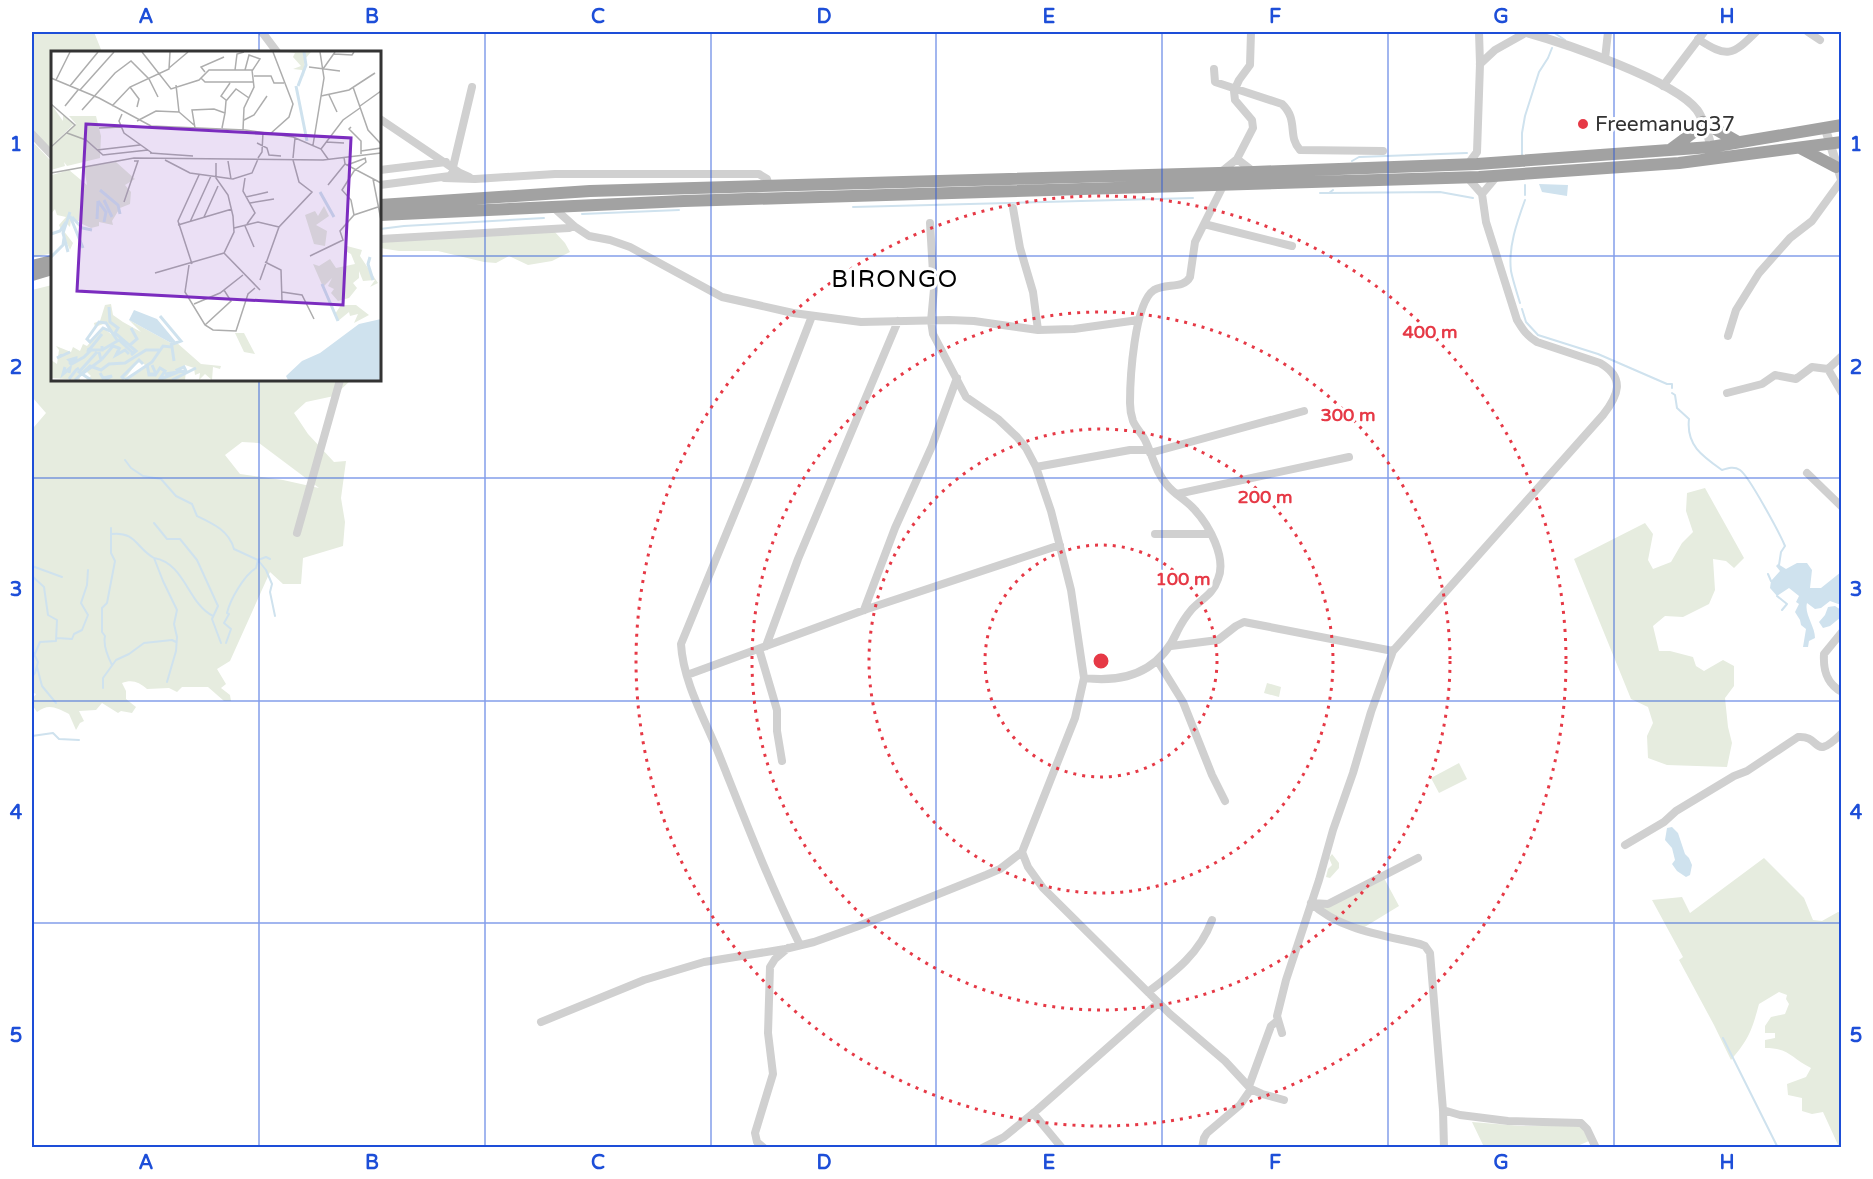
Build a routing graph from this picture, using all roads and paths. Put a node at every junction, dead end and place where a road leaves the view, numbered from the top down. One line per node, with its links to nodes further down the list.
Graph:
1 (262, 32): 11 (street)
2 (1251, 32): 17 (street)
3 (1479, 32): 13 (street)
4 (1526, 32): 12 (street); 13 (street)
5 (1608, 32): 12 (street)
6 (1704, 32): 9 (street)
7 (1755, 32): 9 (street)
8 (1808, 32): 10 (street)
9 (1698, 39): 15 (street)
10 (1820, 40)
11 (277, 51)
12 (1605, 59): 15 (street)
13 (1480, 64): 30 (street)
14 (1214, 69): 17 (street)
15 (1663, 86): 19 (street)
16 (472, 87): 35 (street)
17 (1235, 87): 29 (street); 33 (street)
18 (381, 120): 20 (street)
19 (1703, 122): 25 (highway); 28 (highway); 31 (street)
20 (388, 125): 22 (street); 35 (street)
21 (1842, 125): 23 (highway)
22 (381, 128)
23 (1825, 128): 25 (highway); 26 (street)
24 (32, 134): 32 (street)
25 (1738, 142): 31 (highway)
26 (1835, 143): 27 (highway); 39 (street)
27 (1800, 148): 31 (highway); 39 (highway)
28 (1670, 150): 31 (highway); 34 (highway)
29 (1383, 151)
30 (1477, 152): 34 (street); 36 (street)
31 (1713, 153): 40 (highway)
32 (51, 154)
33 (1237, 159): 38 (street); 44 (street)
34 (1486, 163): 36 (highway)
35 (449, 164): 37 (street); 42 (street); 43 (street)
36 (1467, 164): 38 (highway)
37 (381, 170)
38 (1254, 172): 44 (highway)
39 (1840, 172): 69 (street)
40 (1498, 175): 41 (highway); 48 (street)
41 (1467, 177): 44 (highway); 48 (street)
42 (444, 178): 43 (street); 45 (street)
43 (475, 179): 47 (street)
44 (1221, 179): 46 (highway); 47 (highway); 49 (street)
45 (381, 185)
46 (1205, 185): 49 (street); 50 (highway)
47 (769, 186): 51 (highway)
48 (1482, 194): 91 (street)
49 (1214, 202): 56 (street)
50 (582, 205): 52 (highway); 57 (street)
51 (381, 206)
52 (553, 207): 54 (highway); 57 (street)
53 (1013, 208): 68 (street)
54 (381, 215)
55 (930, 223): 67 (street)
56 (1204, 224): 59 (street); 65 (street)
57 (574, 226): 58 (street); 64 (street)
58 (381, 239)
59 (1292, 246)
60 (51, 261): 61 (highway)
61 (32, 266)
62 (51, 270): 63 (highway)
63 (32, 275)
64 (812, 316): 66 (street); 93 (street)
65 (1138, 320): 68 (street); 77 (street)
66 (898, 321): 67 (street); 90 (street)
67 (931, 321): 68 (street); 72 (street)
68 (1038, 330)
69 (1728, 336)
70 (1842, 356): 71 (street)
71 (1828, 369): 74 (street); 75 (street)
72 (957, 378): 79 (street); 87 (street)
73 (340, 381): 83 (street)
74 (1727, 393)
75 (1842, 393)
76 (1304, 411): 77 (street)
77 (1150, 452): 79 (street); 81 (street)
78 (1348, 457): 81 (street)
79 (1036, 467): 86 (street)
80 (1807, 473): 82 (street)
81 (1177, 494): 85 (street)
82 (1842, 507)
83 (297, 532)
84 (1155, 534): 85 (street)
85 (1210, 534): 89 (street)
86 (1060, 545): 87 (street); 94 (street)
87 (864, 610): 90 (street)
88 (1842, 632): 95 (street)
89 (1171, 646): 91 (street); 92 (street)
90 (763, 647): 93 (street); 97 (street)
91 (1393, 651): 102 (street)
92 (1157, 660): 94 (street); 98 (street)
93 (687, 675): 104 (street)
94 (1084, 678): 100 (street)
95 (1842, 692)
96 (1842, 733): 99 (street)
97 (782, 762)
98 (1225, 801)
99 (1625, 845)
100 (1022, 852): 104 (street); 106 (street)
101 (1418, 858): 102 (street)
102 (1311, 903): 108 (street); 113 (street)
103 (1212, 920): 106 (street)
104 (800, 945): 105 (street)
105 (789, 948): 109 (street); 115 (street)
106 (1148, 992): 107 (street)
107 (1158, 1003): 111 (street); 114 (street)
108 (1277, 1021): 110 (street); 111 (street)
109 (541, 1022)
110 (1282, 1033)
111 (1250, 1088): 112 (street); 118 (street)
112 (1284, 1100)
113 (1443, 1110): 119 (street); 120 (street)
114 (1033, 1113): 116 (street); 117 (street)
115 (764, 1148)
116 (982, 1148)
117 (1062, 1148)
118 (1202, 1148)
119 (1444, 1148)
120 (1596, 1148)

